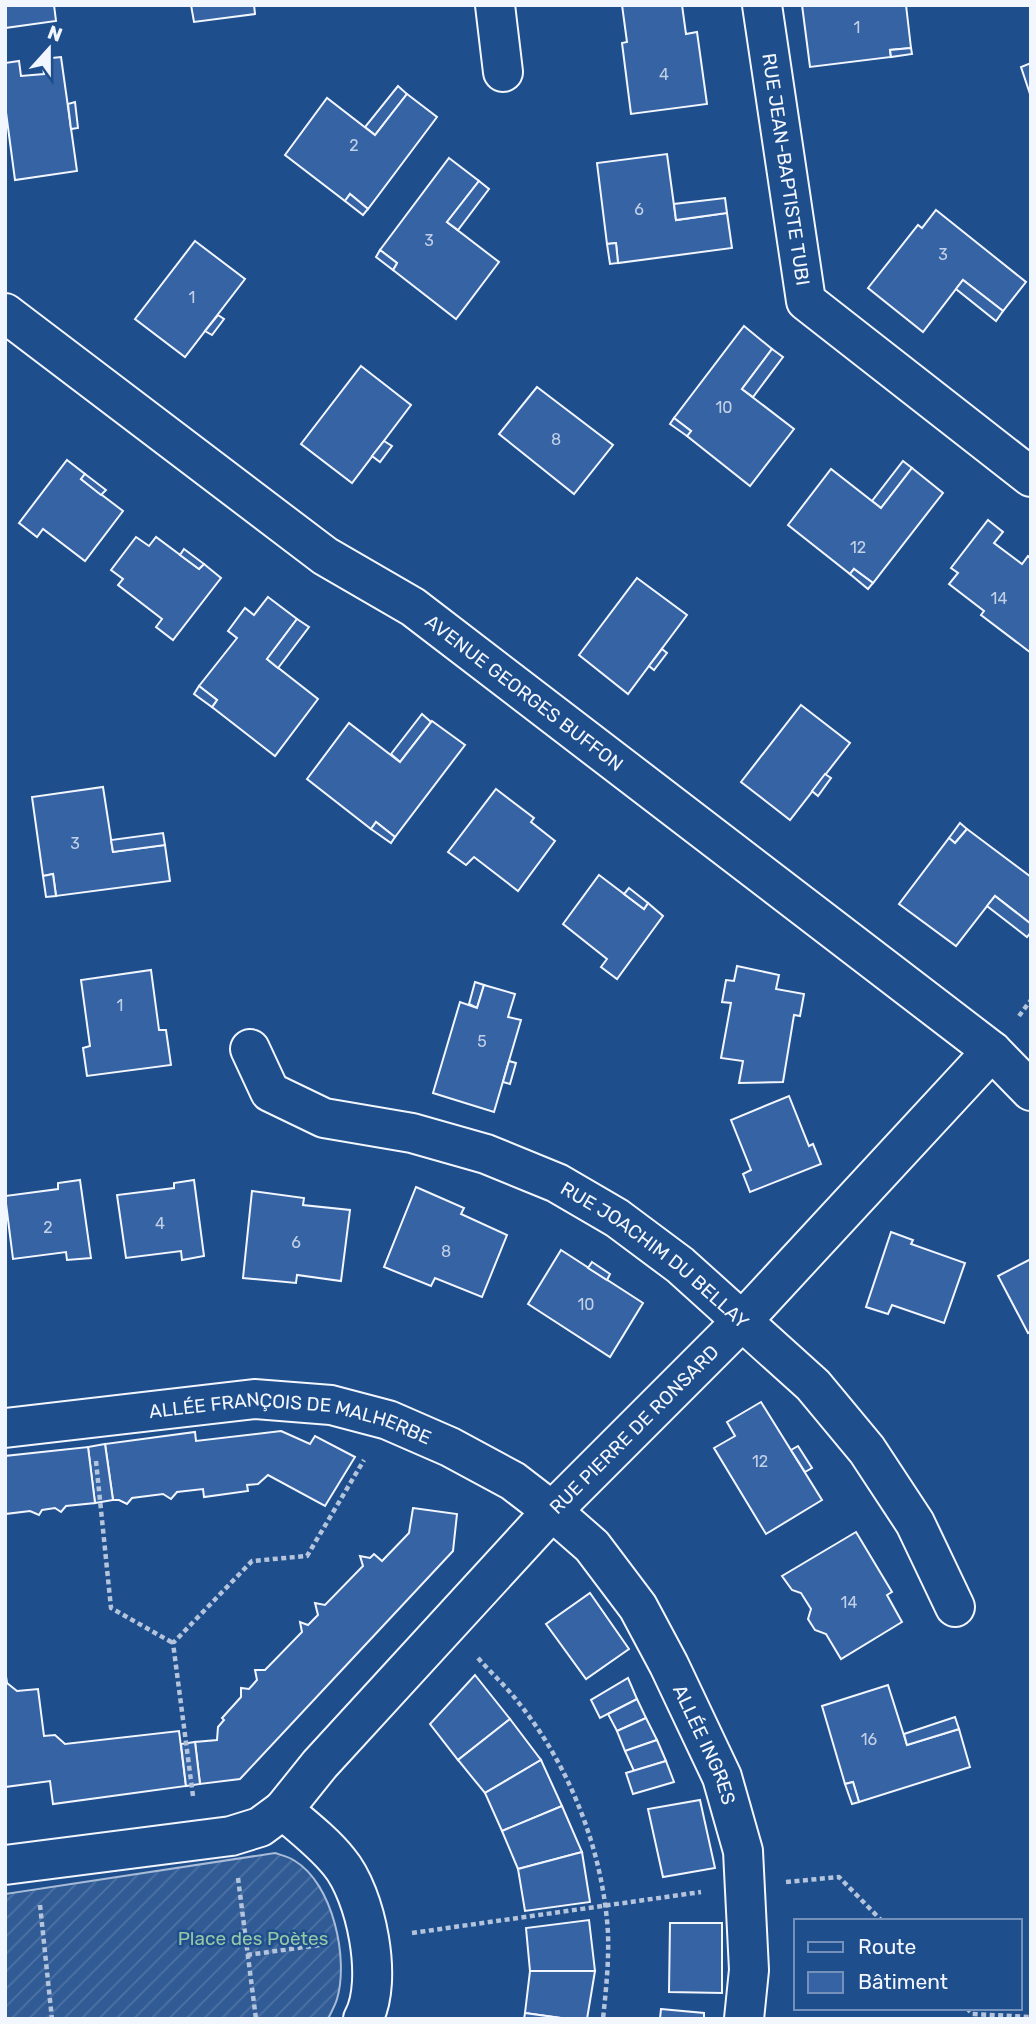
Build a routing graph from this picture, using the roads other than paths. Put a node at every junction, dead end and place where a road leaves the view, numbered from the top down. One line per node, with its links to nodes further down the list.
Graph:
1 (495, 5): 3 (street)
2 (762, 5): 5 (street, RUE JEAN-BAPTISTE TUBI)
3 (503, 72)
4 (5, 313): 7 (street, AVENUE GEORGES BUFFON)
5 (1031, 477)
6 (250, 1049): 9 (street, RUE JOACHIM DU BELLAY)
7 (992, 1051): 8 (street, AVENUE GEORGES BUFFON); 9 (street, RUE PIERRE DE RONSARD)
8 (1031, 1091)
9 (743, 1320): 11 (street, RUE PIERRE DE RONSARD); 12 (street, RUE JOACHIM DU BELLAY)
10 (5, 1428): 11 (street, ALLÉE FRANÇOIS DE MALHERBE)
11 (552, 1511): 13 (street, RUE PIERRE DE RONSARD); 16 (street, ALLÉE INGRES)
12 (956, 1607)
13 (283, 1810): 14 (street); 15 (street)
14 (5, 1865)
15 (363, 2019)
16 (744, 2019)

